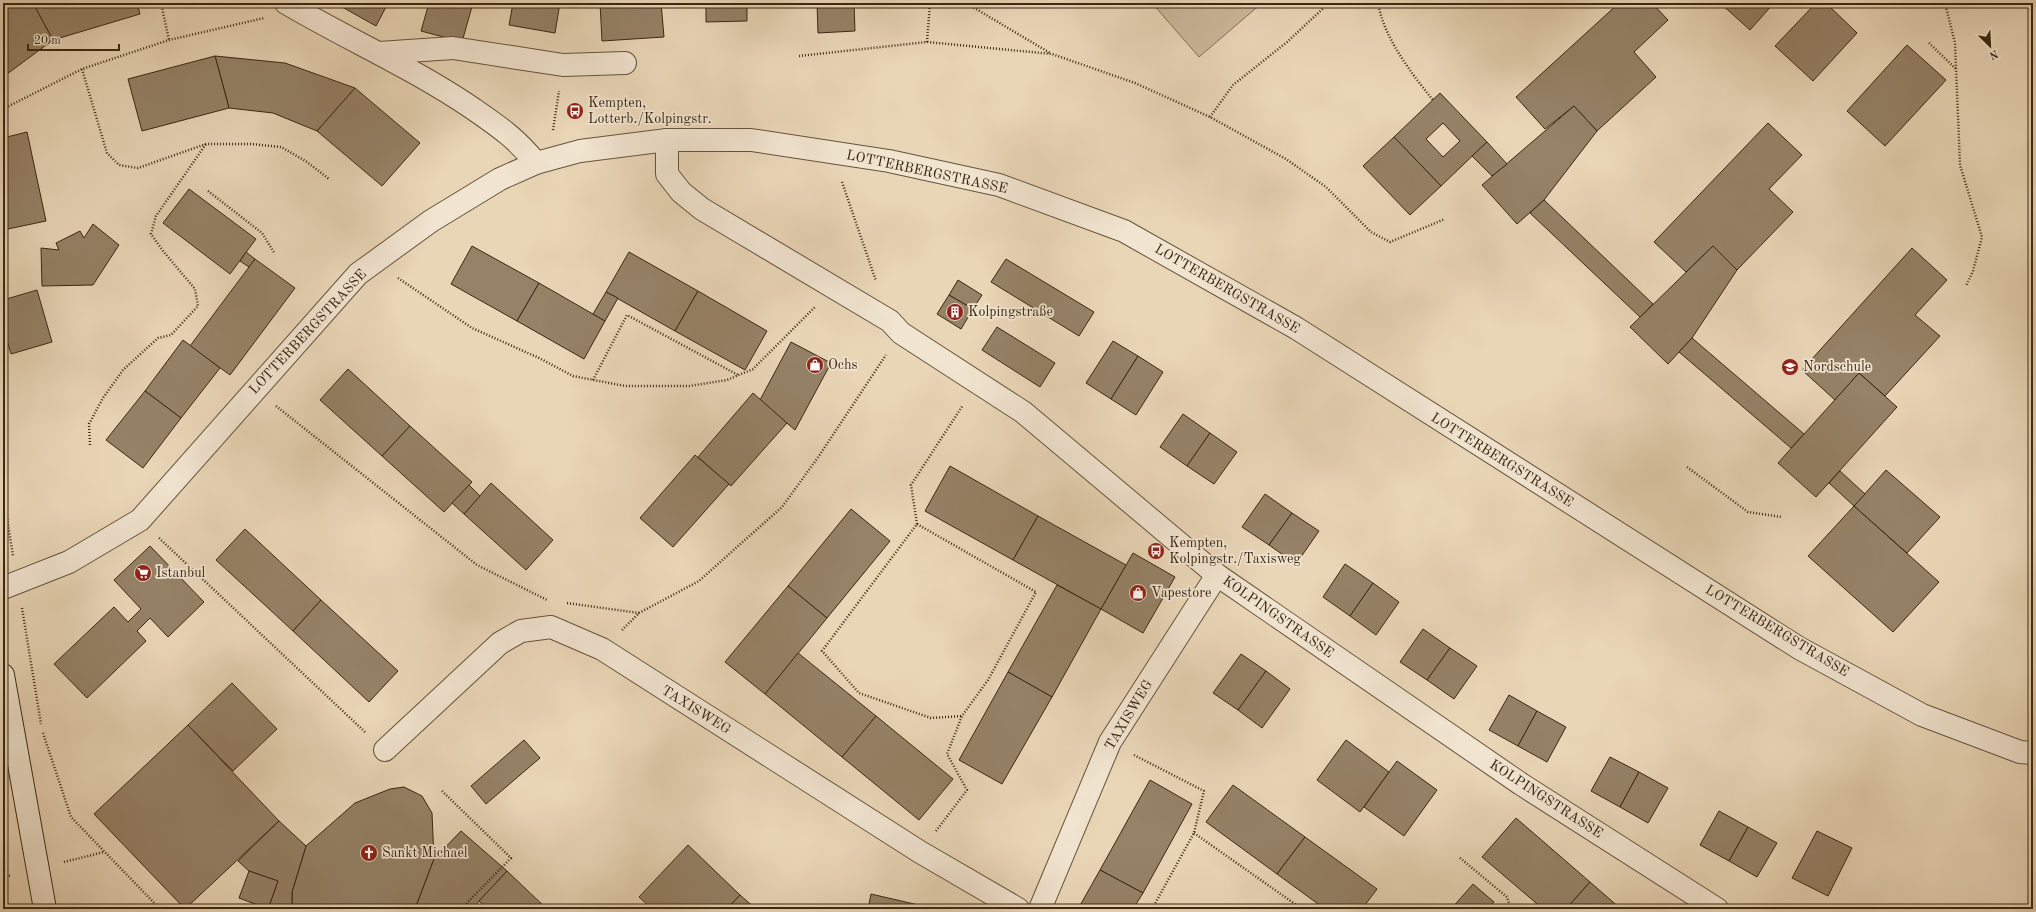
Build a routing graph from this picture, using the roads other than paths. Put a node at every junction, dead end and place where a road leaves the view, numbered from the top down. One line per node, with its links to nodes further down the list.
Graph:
1 (288, 4): 2 (street)
2 (379, 53): 3 (street); 5 (street)
3 (626, 63)
4 (667, 140): 5 (street, LOTTERBERGSTRASSE); 6 (street, KOLPINGSTRASSE); 10 (street, LOTTERBERGSTRASSE)
5 (542, 162): 7 (street, LOTTERBERGSTRASSE)
6 (1217, 575): 13 (street, TAXISWEG); 14 (street, KOLPINGSTRASSE)
7 (10, 585)
8 (3, 675): 11 (street)
9 (385, 750): 12 (street, TAXISWEG)
10 (2033, 753)
11 (45, 909)
12 (1018, 909)
13 (1040, 909)
14 (1717, 909)

